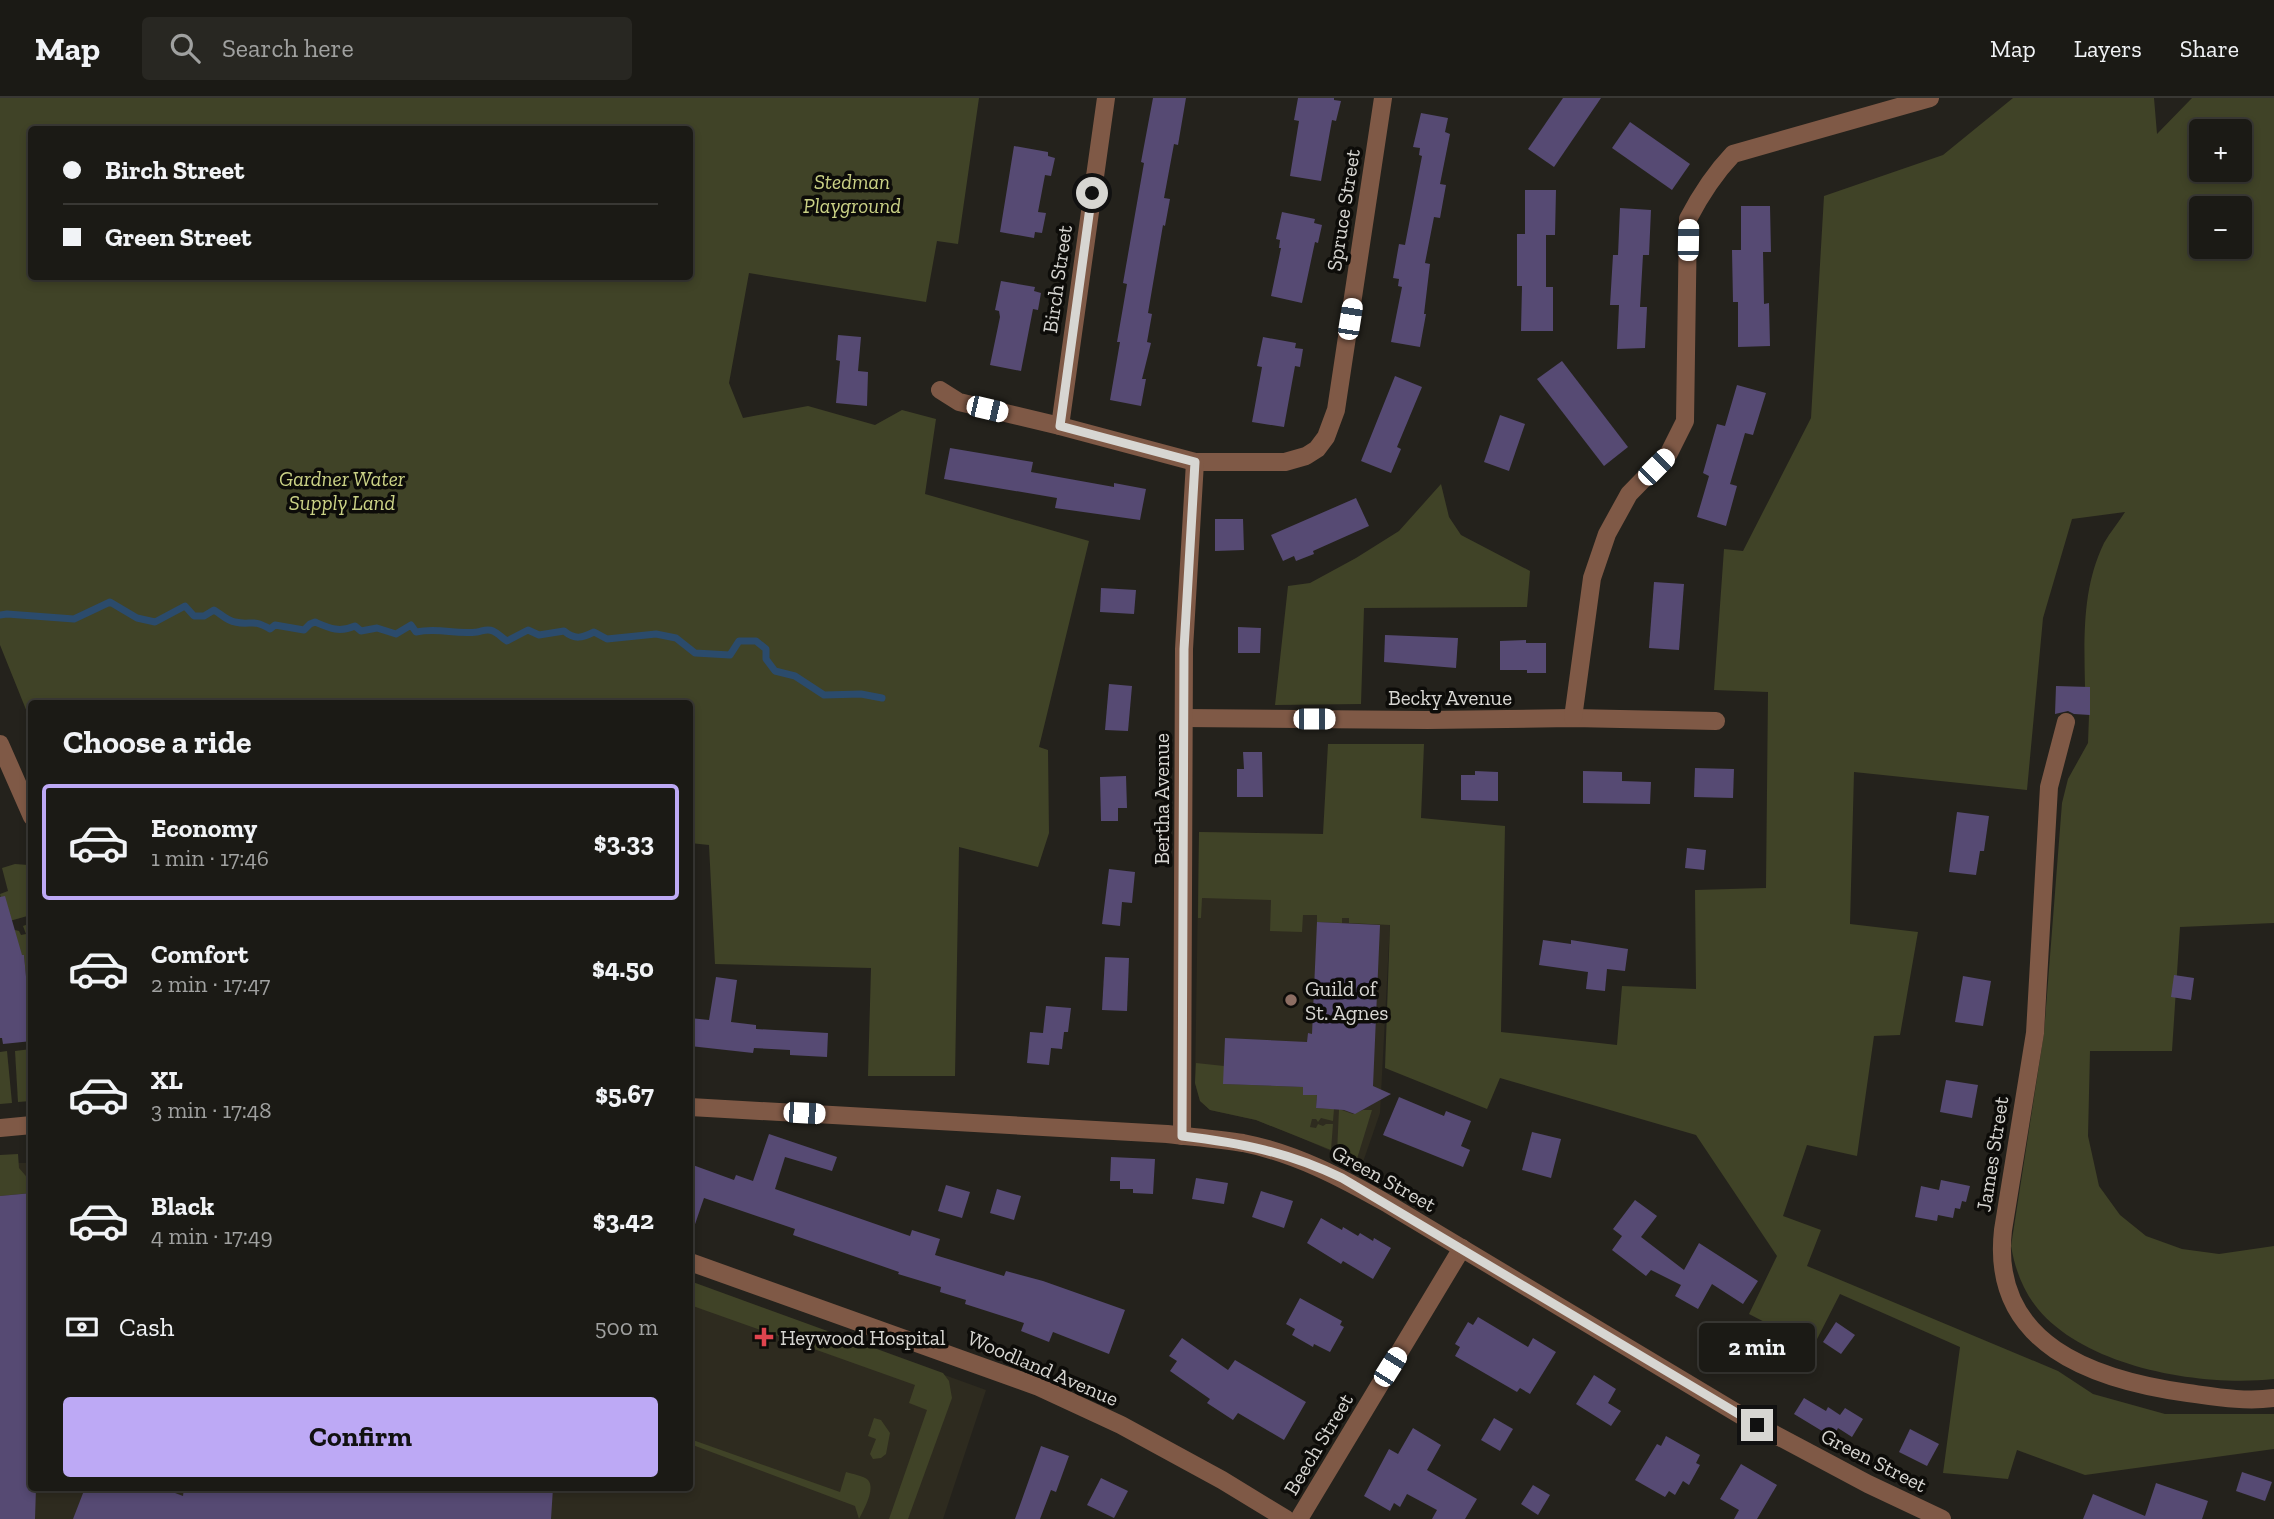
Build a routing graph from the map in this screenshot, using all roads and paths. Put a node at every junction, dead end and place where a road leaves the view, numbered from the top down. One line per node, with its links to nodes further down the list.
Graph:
1 (1106, 98): 5 (street, Birch Street)
2 (1383, 98): 6 (street, Spruce Street)
3 (1930, 98): 8 (street)
4 (940, 390): 5 (street, Spruce Street)
5 (1060, 426): 6 (street, Spruce Street)
6 (1195, 462): 7 (street, Bertha Avenue)
7 (1184, 718): 8 (street, Becky Avenue); 16 (street, Bertha Avenue)
8 (1573, 718): 9 (street, Becky Avenue)
9 (1716, 721)
10 (2066, 722): 19 (street, James Street)
11 (0, 744): 12 (street)
12 (28, 808)
13 (693, 1107): 16 (street, Green Street)
14 (28, 1125): 15 (street)
15 (0, 1128)
16 (1182, 1136): 17 (street, Green Street)
17 (1462, 1248): 21 (street, Beech Street); 22 (street, Green Street)
18 (693, 1263): 20 (street, Woodland Avenue)
19 (2274, 1398)
20 (1286, 1519)
21 (1299, 1519)
22 (1942, 1519)

